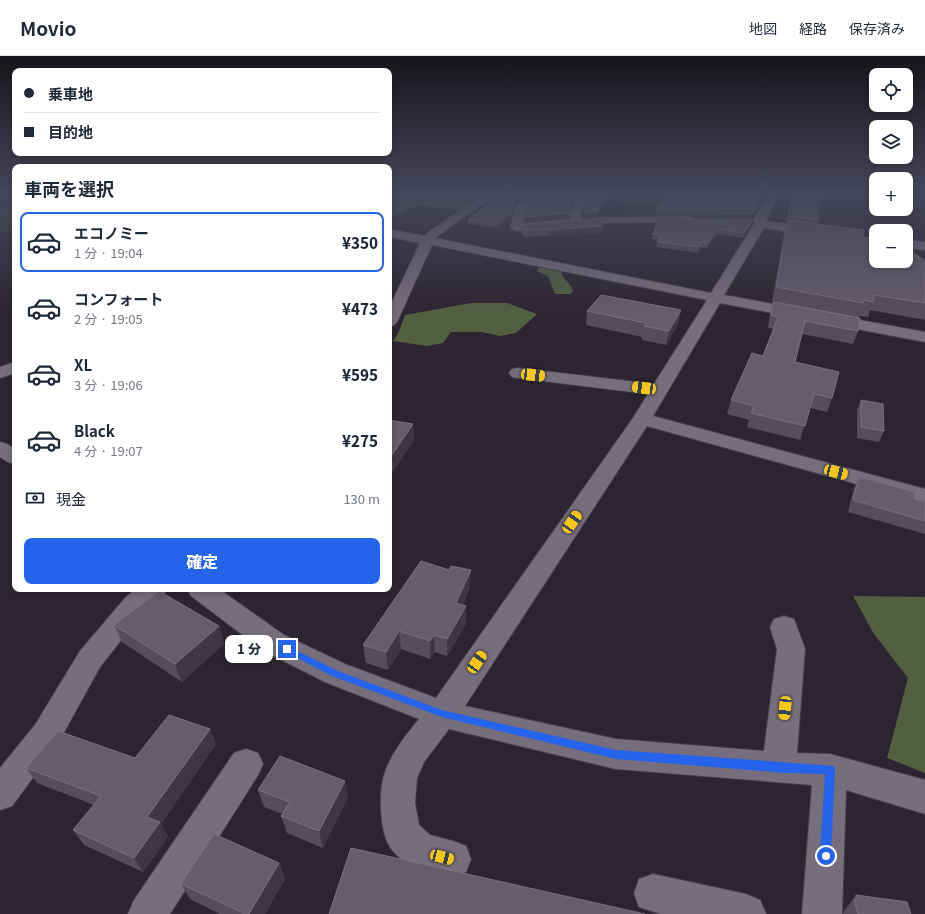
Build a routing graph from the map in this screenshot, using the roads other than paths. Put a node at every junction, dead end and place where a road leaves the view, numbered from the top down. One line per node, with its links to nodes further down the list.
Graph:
1 (434, 234): 4 (street)
2 (749, 234): 7 (street)
3 (392, 235): 4 (street)
4 (427, 242): 7 (street); 8 (street)
5 (913, 245): 6 (street)
6 (925, 246)
7 (716, 298): 9 (street); 13 (street)
8 (392, 316)
9 (925, 337)
10 (12, 368): 11 (street)
11 (0, 373)
12 (518, 373): 13 (street)
13 (660, 390): 14 (street)
14 (642, 419): 17 (street); 21 (street)
15 (0, 448): 16 (street)
16 (12, 456)
17 (925, 496)
18 (150, 592): 25 (street)
19 (204, 592): 21 (street)
20 (784, 627): 23 (street)
21 (442, 714): 23 (street); 27 (street)
22 (246, 764): 29 (street)
23 (779, 767): 24 (street)
24 (830, 770): 26 (street); 31 (street)
25 (0, 794)
26 (925, 797)
27 (453, 860)
28 (653, 893): 30 (street)
29 (148, 914)
30 (746, 914)
31 (822, 914)

